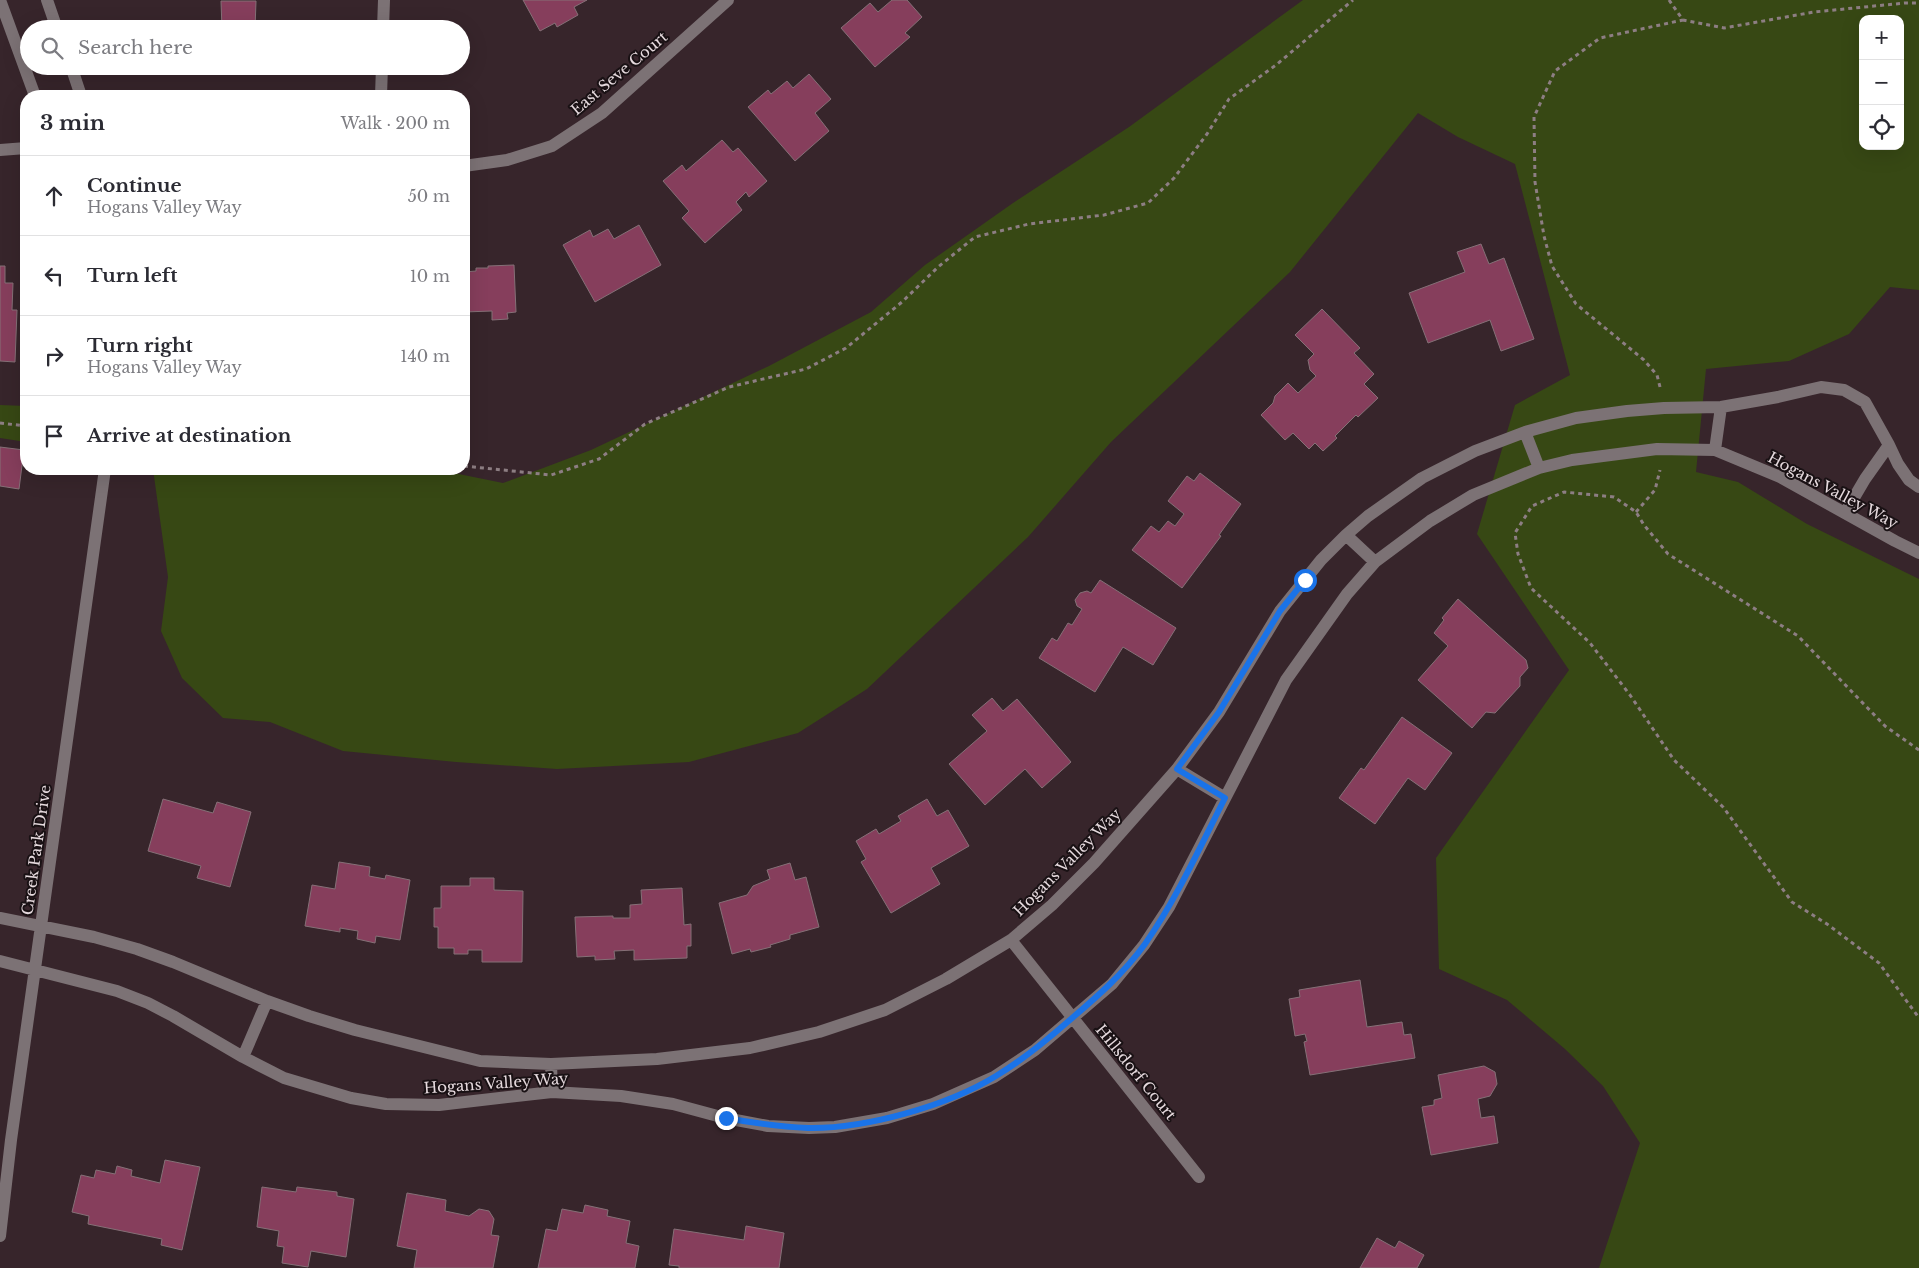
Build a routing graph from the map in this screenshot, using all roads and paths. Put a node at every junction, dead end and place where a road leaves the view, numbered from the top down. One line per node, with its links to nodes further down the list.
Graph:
1 (0, 0): 11 (street)
2 (47, 0): 8 (street)
3 (384, 0): 9 (street)
4 (728, 0): 20 (street, East Seve Court)
5 (1353, 0): 29 (path)
6 (1669, 0): 10 (path)
7 (1919, 3): 10 (path)
8 (54, 20)
9 (383, 20)
10 (1682, 20): 22 (path)
11 (20, 55)
12 (27, 75): 15 (street)
13 (74, 75): 16 (street)
14 (382, 75): 17 (street)
15 (33, 90)
16 (79, 90)
17 (381, 90)
18 (20, 148): 19 (street)
19 (0, 150)
20 (470, 165)
21 (1721, 407): 22 (street, Hogans Valley Way); 26 (street, Hogans Valley Way); 28 (street)
22 (1664, 408): 25 (street, Hogans Valley Way)
23 (0, 423): 24 (path)
24 (20, 425)
25 (1525, 432): 30 (street); 35 (street, Hogans Valley Way)
26 (1889, 445): 32 (street, Hogans Valley Way); 34 (street)
27 (1665, 449): 28 (street, Hogans Valley Way); 30 (street, Hogans Valley Way); 33 (path)
28 (1715, 450): 34 (street, Hogans Valley Way)
29 (470, 467)
30 (1539, 468): 37 (street, Hogans Valley Way)
31 (104, 475): 42 (street, Creek Park Drive)
32 (1919, 487)
33 (1636, 512): 38 (path); 48 (path)
34 (1845, 513): 36 (street, Hogans Valley Way)
35 (1346, 535): 37 (street); 39 (street, Hogans Valley Way)
36 (1919, 553)
37 (1375, 562): 40 (street, Hogans Valley Way)
38 (1919, 750)
39 (1177, 769): 40 (street); 43 (street, Hogans Valley Way)
40 (1225, 798): 47 (street, Hogans Valley Way)
41 (0, 918): 42 (street, Hogans Valley Way)
42 (42, 927): 45 (street, Creek Park Drive); 46 (street, Hogans Valley Way)
43 (1010, 940): 47 (street, Hillsdorf Court); 50 (street, Hogans Valley Way)
44 (0, 961): 45 (street, Hogans Valley Way)
45 (35, 970): 49 (street, Hogans Valley Way); 53 (street, Creek Park Drive)
46 (267, 1001): 49 (street); 50 (street, Hogans Valley Way)
47 (1072, 1018): 51 (street, Hogans Valley Way); 52 (street, Hillsdorf Court)
48 (1919, 1018)
49 (243, 1056): 51 (street, Hogans Valley Way)
50 (551, 1064): 51 (street)
51 (552, 1092)
52 (1199, 1177)
53 (0, 1236)

